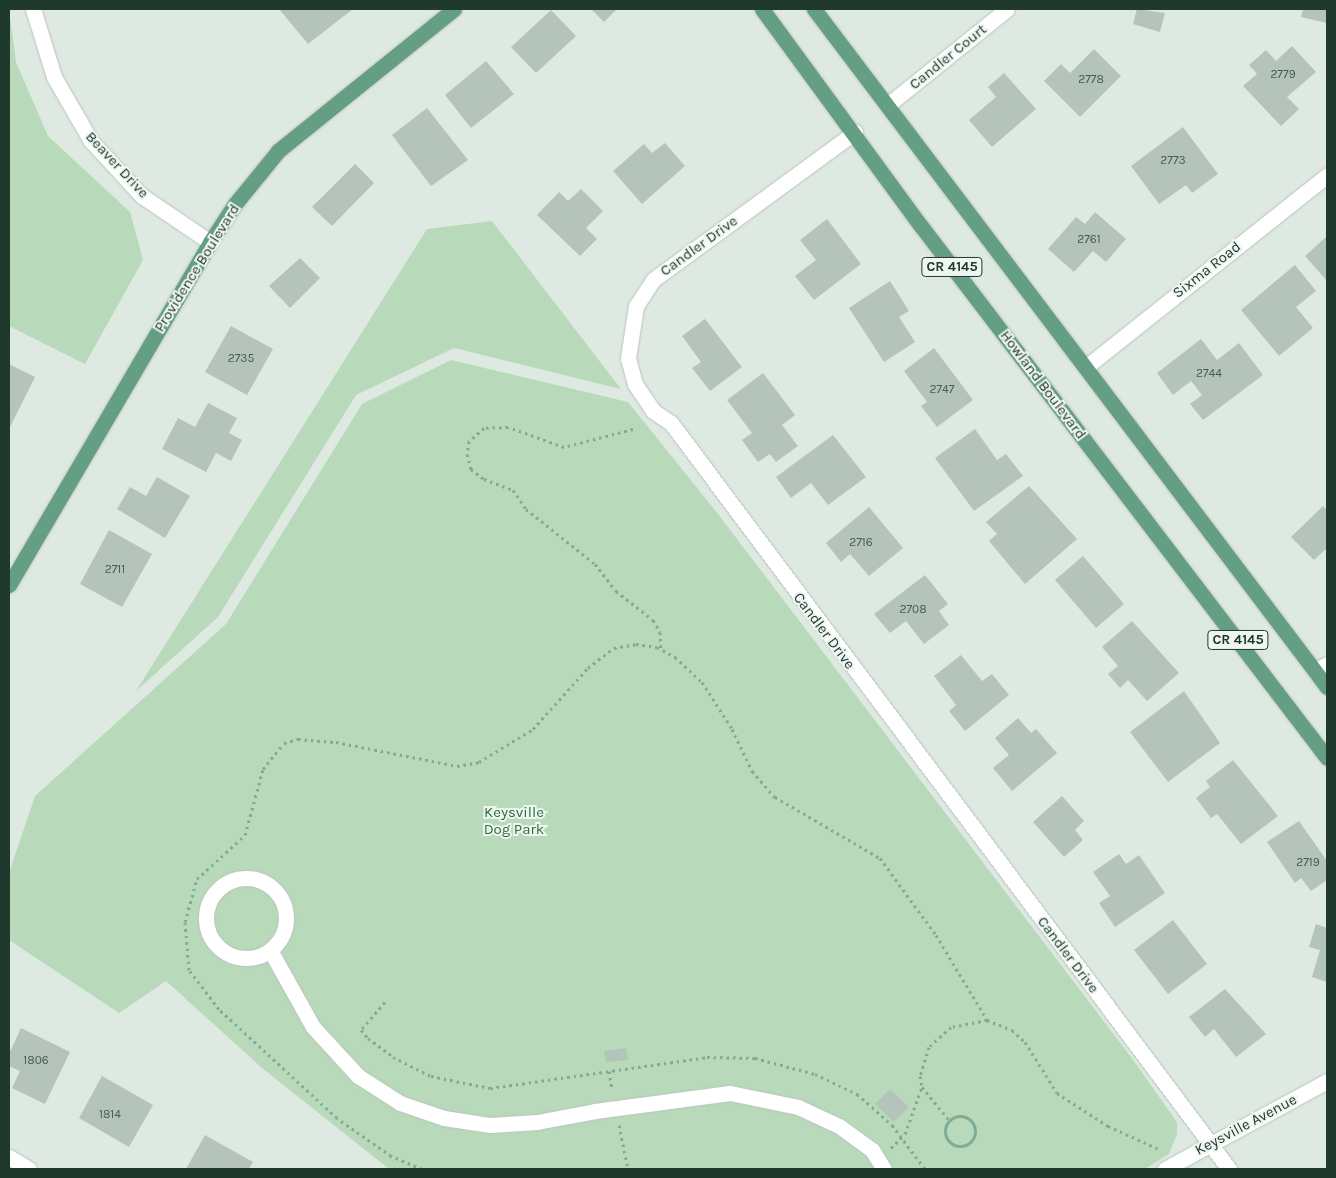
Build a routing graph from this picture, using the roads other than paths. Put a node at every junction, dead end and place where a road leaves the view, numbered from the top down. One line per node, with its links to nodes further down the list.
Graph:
1 (32, 9): 9 (street, Beaver Drive)
2 (454, 9): 9 (main road, Providence Boulevard)
3 (762, 9): 7 (main road, Howland Boulevard / CR 4145)
4 (814, 9): 6 (main road, CR 4145)
5 (1007, 9): 6 (street, Candler Court)
6 (889, 104): 10 (main road, CR 4145)
7 (855, 132): 14 (main road, Howland Boulevard / CR 4145); 17 (street, Candler Drive)
8 (1327, 175): 10 (street, Sixma Road)
9 (210, 242): 11 (main road, Providence Boulevard)
10 (1086, 367): 12 (main road, CR 4145)
11 (9, 585)
12 (1321, 668): 13 (main road, CR 4145)
13 (1327, 687)
14 (1327, 758)
15 (270, 950): 15 (street); 20 (street)
16 (1327, 1081): 17 (street, Keysville Avenue)
17 (1211, 1144): 21 (street, Keysville Avenue); 22 (street, Candler Drive)
18 (9, 1157): 19 (street)
19 (29, 1169)
20 (884, 1169)
21 (1165, 1169)
22 (1229, 1169)

